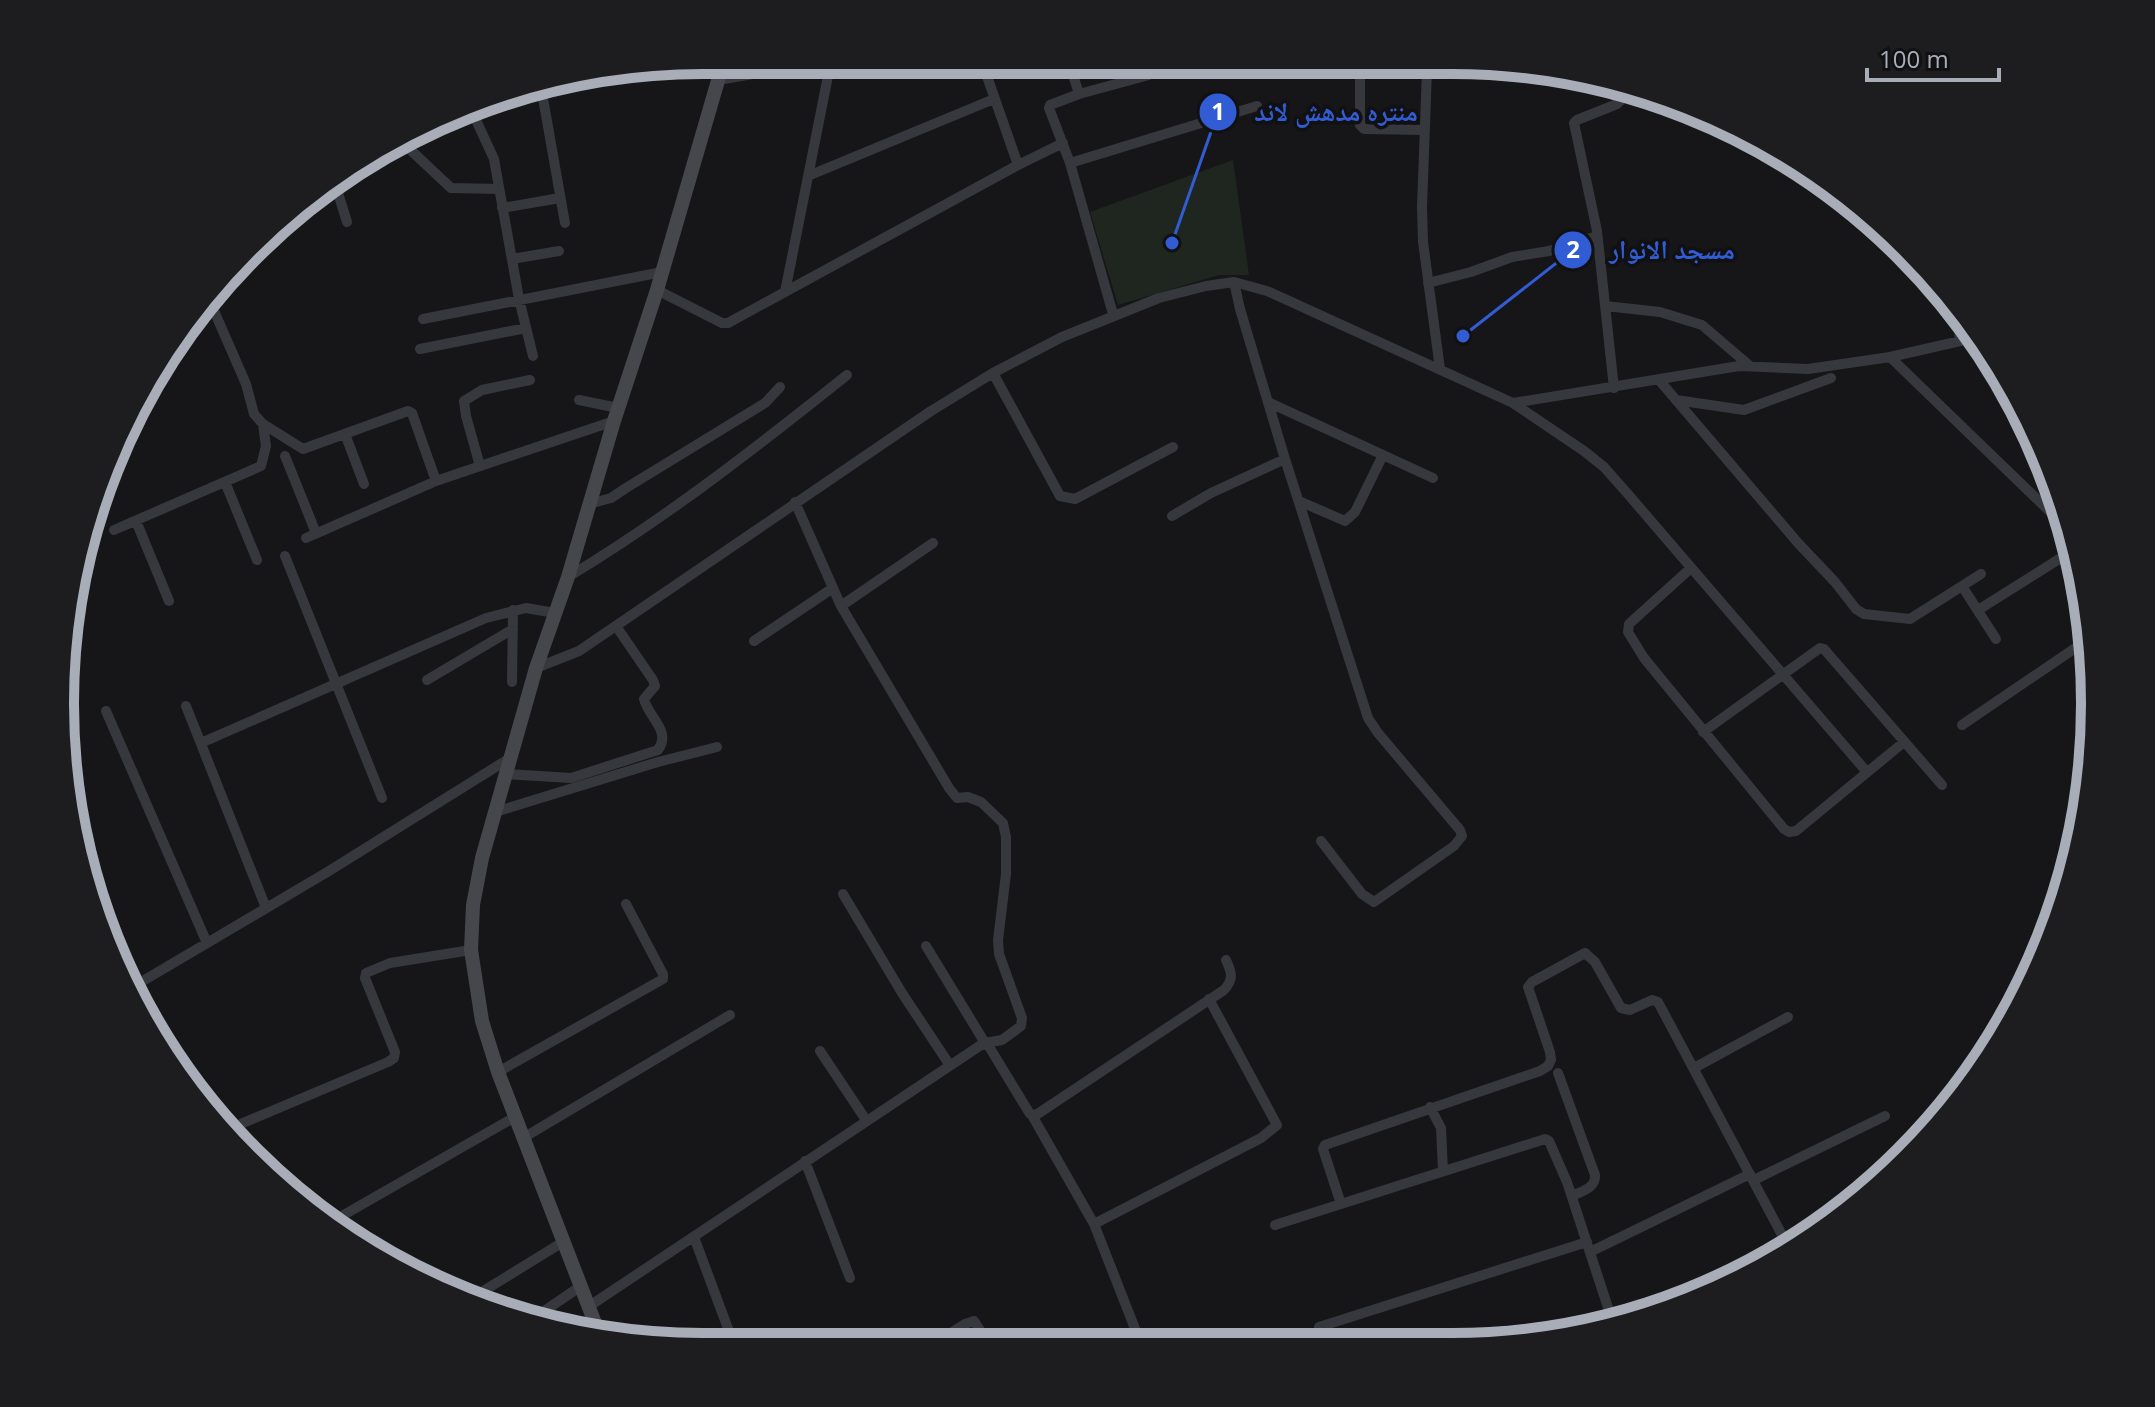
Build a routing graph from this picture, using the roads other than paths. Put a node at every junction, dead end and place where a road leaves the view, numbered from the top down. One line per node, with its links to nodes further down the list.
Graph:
1 (720, 74): 9 (main road)
2 (749, 74): 9 (street)
3 (828, 74): 21 (street)
4 (986, 74): 13 (street)
5 (1073, 74): 10 (street)
6 (1150, 74): 10 (street)
7 (1360, 74): 16 (street)
8 (1426, 74): 16 (street)
9 (718, 80): 31 (main road)
10 (1079, 94): 17 (street)
11 (542, 95): 24 (street)
12 (1623, 98): 28 (street)
13 (994, 99): 20 (street); 21 (street)
14 (1257, 106): 19 (street)
15 (475, 117): 22 (street)
16 (1424, 130): 33 (street)
17 (1063, 143): 19 (street); 20 (street)
18 (408, 148): 22 (street)
19 (1070, 163): 39 (street)
20 (1018, 165): 35 (street)
21 (808, 176): 35 (street)
22 (499, 189): 25 (street)
23 (338, 192): 26 (street)
24 (560, 198): 25 (street); 27 (street)
25 (502, 208): 30 (street)
26 (347, 222)
27 (565, 223)
28 (1597, 236): 33 (street); 37 (street)
29 (559, 251): 30 (street)
30 (512, 259): 36 (street)
31 (662, 272): 34 (main road); 36 (street)
32 (1234, 282): 39 (street); 49 (street); 59 (street)
33 (1428, 283): 49 (street)
34 (657, 290): 35 (street); 61 (main road)
35 (785, 292)
36 (519, 299): 40 (street); 41 (street)
37 (1605, 306): 48 (street); 56 (street)
38 (213, 309): 62 (street)
39 (1113, 314): 50 (street)
40 (423, 319)
41 (526, 328): 45 (street); 46 (street)
42 (1959, 332): 44 (street)
43 (1965, 340): 44 (street)
44 (1960, 341): 47 (street)
45 (420, 349)
46 (533, 356)
47 (1890, 357): 48 (street); 78 (street)
48 (1750, 366): 54 (street)
49 (1440, 369): 60 (street)
50 (993, 373): 64 (street); 76 (street)
51 (847, 375): 88 (street)
52 (1831, 378): 58 (street)
53 (530, 380): 70 (street)
54 (1659, 380): 56 (street); 58 (street)
55 (780, 387): 77 (street)
56 (1614, 388): 60 (street)
57 (579, 400): 61 (street)
58 (1676, 400): 89 (street)
59 (1268, 402): 66 (street); 68 (street)
60 (1513, 403): 86 (street)
61 (616, 414): 70 (street); 77 (main road)
62 (263, 424): 65 (street); 69 (street)
63 (345, 434): 65 (street); 72 (street); 74 (street)
64 (1173, 447)
65 (303, 449): 67 (street)
66 (1383, 455): 71 (street); 75 (street)
67 (285, 456): 69 (street); 72 (street)
68 (1285, 459): 75 (street); 79 (street)
69 (261, 466): 73 (street)
70 (480, 466): 72 (street)
71 (1433, 478)
72 (436, 481)
73 (225, 482): 80 (street); 85 (street)
74 (364, 484)
75 (1299, 501): 119 (street)
76 (795, 502): 90 (street); 96 (street)
77 (589, 504): 88 (main road)
78 (2052, 513)
79 (1172, 516)
80 (136, 521): 81 (street); 91 (street)
81 (114, 530)
82 (933, 543): 92 (street)
83 (285, 556): 105 (street)
84 (2063, 556): 94 (street)
85 (257, 560)
86 (1691, 568): 102 (street); 109 (street)
87 (1981, 574): 89 (street)
88 (568, 577): 95 (main road)
89 (1962, 586): 94 (street)
90 (833, 588): 92 (street); 99 (street)
91 (169, 601)
92 (841, 606): 131 (street)
93 (513, 610): 95 (street); 97 (street); 105 (street)
94 (1978, 610): 98 (street)
95 (555, 613): 101 (main road)
96 (616, 626): 101 (street); 115 (street)
97 (513, 629): 103 (street); 104 (street)
98 (1996, 639)
99 (754, 641)
100 (2078, 646): 108 (street)
101 (536, 668): 113 (main road)
102 (1783, 673): 109 (street); 110 (street); 114 (street)
103 (427, 680)
104 (512, 682)
105 (335, 683): 111 (street); 117 (street)
106 (186, 706): 111 (street)
107 (106, 711): 123 (street)
108 (1962, 725)
109 (1703, 732): 114 (street)
110 (1904, 742): 114 (street); 116 (street)
111 (201, 743): 122 (street)
112 (717, 747): 118 (street)
113 (510, 758): 115 (main road); 122 (street)
114 (1866, 771)
115 (506, 774): 118 (main road)
116 (1942, 785)
117 (382, 798)
118 (495, 812): 125 (main road)
119 (1321, 841)
120 (843, 894): 133 (street)
121 (626, 904): 135 (street)
122 (266, 908): 123 (street)
123 (207, 943): 127 (street)
124 (926, 946): 131 (street)
125 (471, 950): 135 (main road); 142 (street)
126 (1226, 960): 128 (street)
127 (140, 983)
128 (1209, 999): 140 (street); 150 (street)
129 (730, 1015): 143 (street)
130 (1788, 1017): 134 (street)
131 (985, 1043): 133 (street); 140 (street)
132 (820, 1051): 141 (street)
133 (949, 1064): 141 (street)
134 (1694, 1068): 137 (street); 146 (street)
135 (498, 1072): 139 (main road)
136 (1558, 1073): 147 (street)
137 (1430, 1107): 145 (street); 148 (street)
138 (1885, 1116): 146 (street)
139 (515, 1117): 143 (main road); 149 (street)
140 (1033, 1117): 150 (street)
141 (866, 1120): 144 (street)
142 (236, 1126)
143 (523, 1138): 154 (main road)
144 (805, 1161): 152 (street); 156 (street)
145 (1443, 1171): 147 (street); 148 (street)
146 (1752, 1177): 153 (street); 155 (street)
147 (1572, 1196): 155 (street)
148 (1341, 1204): 151 (street)
149 (340, 1217)
150 (1094, 1224): 167 (street)
151 (1275, 1225)
152 (694, 1237): 159 (street); 164 (street)
153 (1784, 1238)
154 (563, 1242): 157 (main road); 158 (street)
155 (1588, 1247): 161 (street); 163 (street)
156 (850, 1278)
157 (581, 1286): 159 (main road); 160 (street)
158 (481, 1292)
159 (588, 1307): 162 (main road)
160 (542, 1312)
161 (1610, 1313)
162 (595, 1323)
163 (1319, 1327)
164 (730, 1333)
165 (951, 1333): 166 (street)
166 (982, 1333)
167 (1137, 1333)

